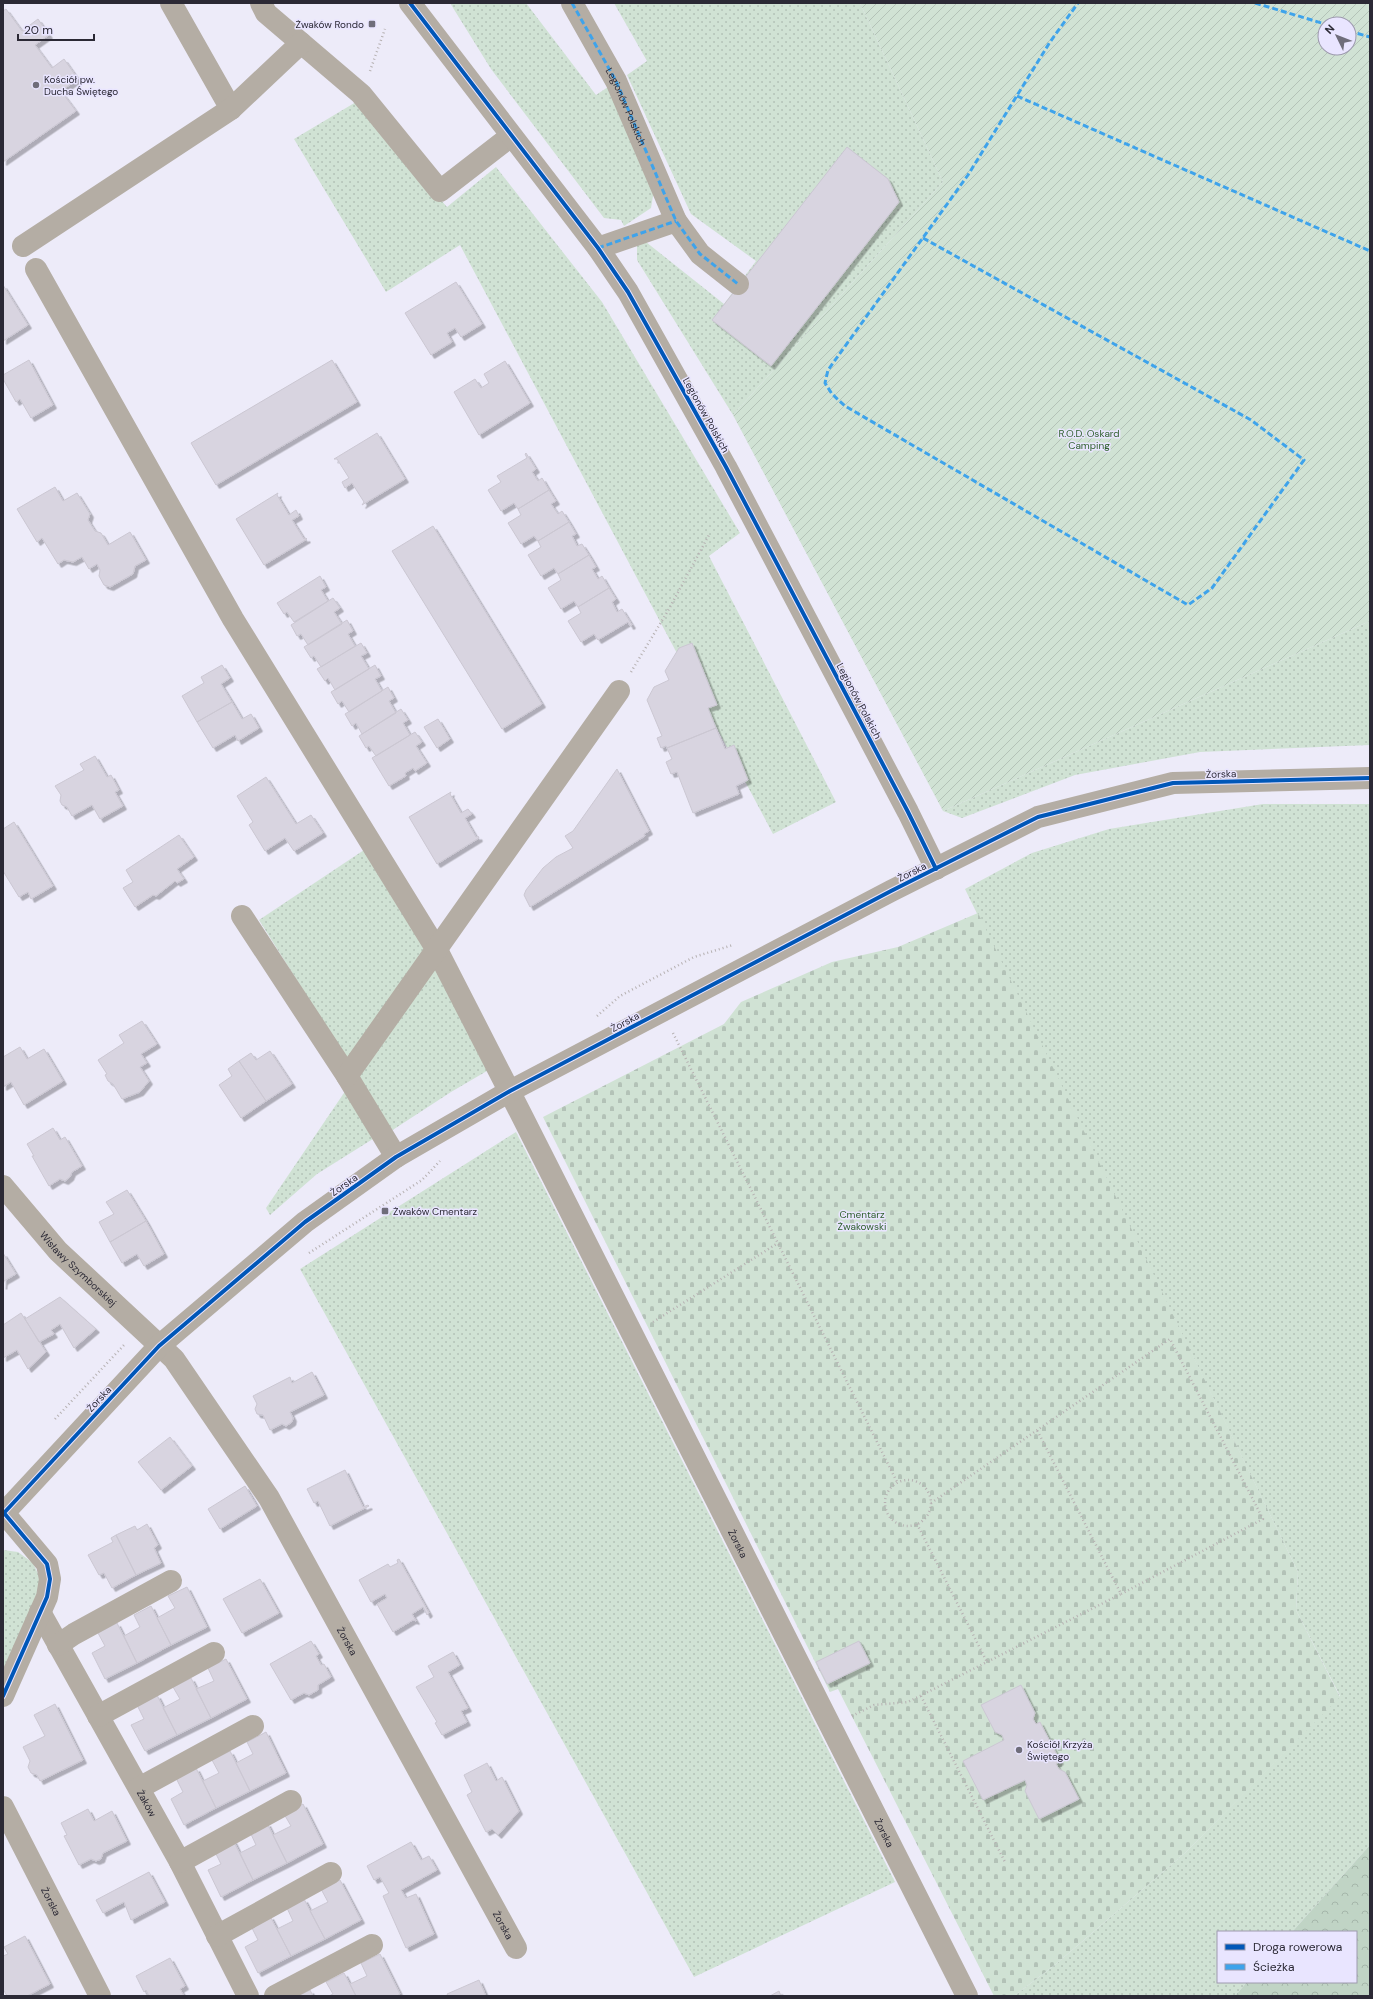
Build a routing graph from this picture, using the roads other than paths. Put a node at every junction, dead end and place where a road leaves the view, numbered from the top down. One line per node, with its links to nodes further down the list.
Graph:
1 (171, 3): 6 (street)
2 (261, 3): 5 (street)
3 (410, 3): 7 (street, Legionów Polskich)
4 (572, 3): 8 (street, Legionów Polskich)
5 (301, 43): 6 (street); 7 (street)
6 (231, 109): 9 (street)
7 (511, 136): 10 (street, Legionów Polskich)
8 (676, 221): 10 (street); 12 (street, Legionów Polskich)
9 (23, 246)
10 (598, 248): 15 (street, Legionów Polskich)
11 (36, 269): 17 (street, Żorska)
12 (738, 284)
13 (619, 691): 17 (street)
14 (1370, 778): 15 (street, Żorska)
15 (936, 869): 19 (street, Żorska)
16 (242, 916): 18 (street)
17 (437, 950): 18 (street); 19 (street, Żorska)
18 (347, 1076): 20 (street)
19 (510, 1092): 20 (street, Żorska); 42 (street, Żorska)
20 (396, 1157): 22 (street, Żorska)
21 (3, 1186): 22 (street, Wisławy Szymborskiej)
22 (160, 1346): 23 (street, Żorska); 38 (street, Żorska)
23 (3, 1514): 25 (street, Żorska)
24 (171, 1581): 26 (street)
25 (40, 1612): 26 (street, Żaków); 28 (street, Żorska)
26 (58, 1645): 29 (street, Żaków)
27 (214, 1653): 29 (street)
28 (3, 1696)
29 (98, 1716): 31 (street, Żaków)
30 (253, 1726): 31 (street)
31 (138, 1788): 34 (street, Żaków)
32 (291, 1801): 34 (street)
33 (3, 1807): 39 (street, Żorska)
34 (180, 1862): 36 (street, Żaków)
35 (331, 1873): 36 (street)
36 (217, 1936): 40 (street, Żaków)
37 (372, 1945): 41 (street)
38 (516, 1948)
39 (100, 1996)
40 (248, 1996)
41 (275, 1996)
42 (967, 1996)

